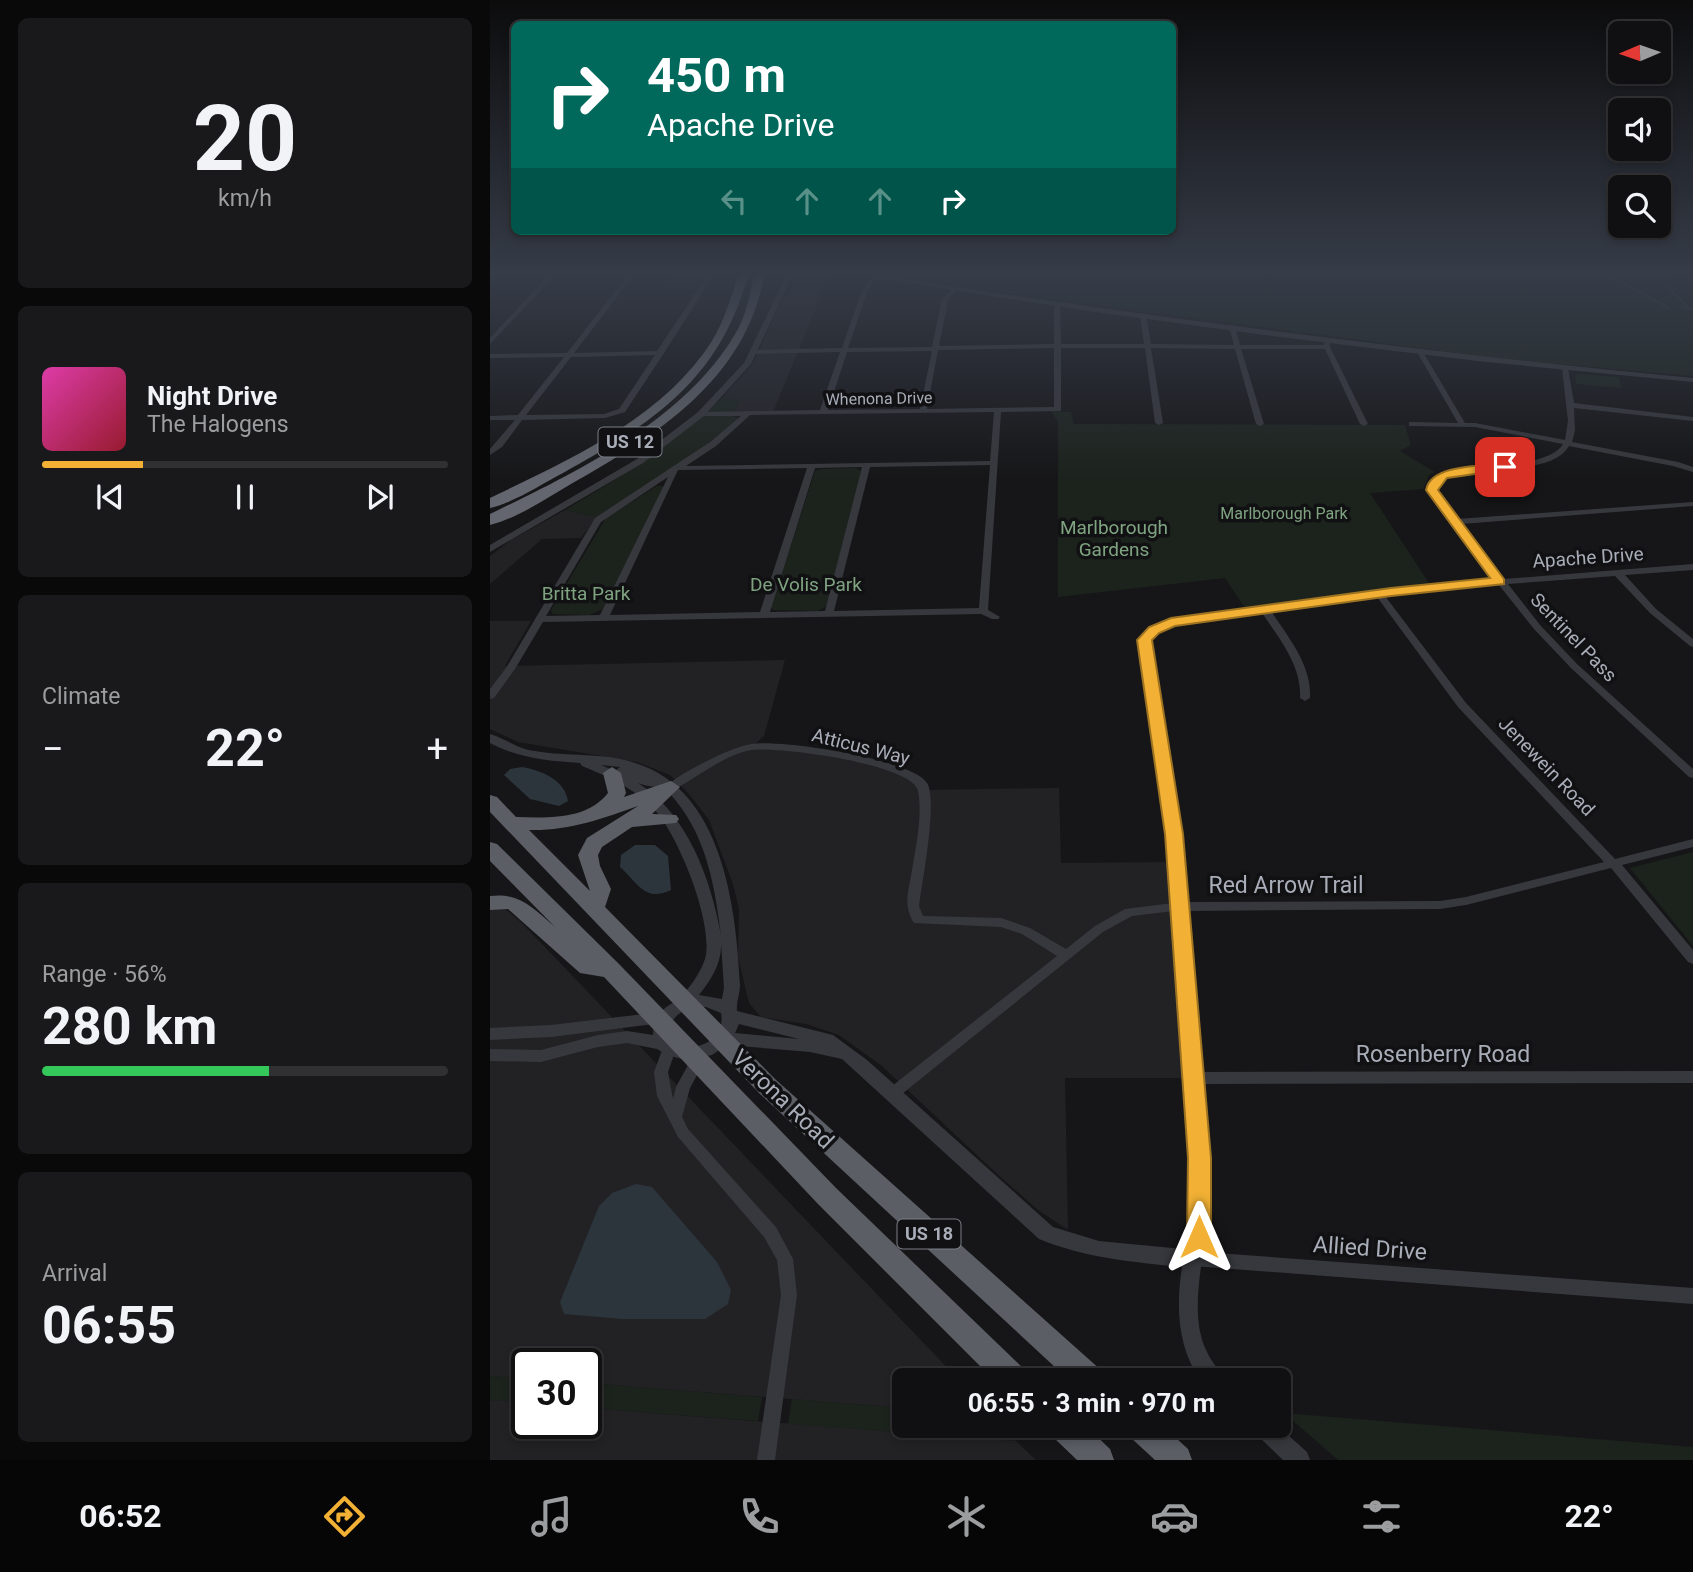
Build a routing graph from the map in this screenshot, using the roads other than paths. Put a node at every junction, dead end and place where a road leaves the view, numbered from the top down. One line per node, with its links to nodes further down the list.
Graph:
1 (577, 344): 22 (street)
2 (667, 344): 21 (street)
3 (709, 344): 47 (highway)
4 (713, 344): 48 (highway, US 12)
5 (733, 344): 50 (highway, US 12)
6 (737, 344): 52 (highway)
7 (757, 344): 19 (street)
8 (847, 344): 18 (street)
9 (936, 344): 17 (street)
10 (1057, 344): 16 (street)
11 (1303, 344): 15 (street)
12 (1329, 344): 37 (street)
13 (1340, 344): 20 (street)
14 (1147, 346): 15 (street); 16 (street); 35 (street)
15 (1238, 347): 36 (street)
16 (1057, 348): 17 (street); 27 (street, Whenona Drive)
17 (935, 349): 18 (street); 28 (street)
18 (845, 351): 19 (street); 29 (street)
19 (753, 352): 30 (street)
20 (1420, 352): 24 (street); 39 (street)
21 (661, 353): 22 (street); 32 (street)
22 (568, 355): 23 (street); 32 (street)
23 (490, 356)
24 (1565, 368): 25 (street); 26 (street)
25 (1693, 380)
26 (1569, 405): 34 (street); 40 (street)
27 (998, 410): 28 (street, Whenona Drive); 42 (street)
28 (923, 411): 29 (street, Whenona Drive)
29 (823, 413): 31 (street, Whenona Drive)
30 (701, 414): 31 (street, Whenona Drive); 53 (street)
31 (747, 414): 45 (street)
32 (520, 417): 33 (street); 41 (street)
33 (490, 418)
34 (1693, 419)
35 (1159, 423)
36 (1260, 424)
37 (1364, 424)
38 (1412, 424): 39 (street)
39 (1464, 425): 40 (street)
40 (1569, 443): 46 (street); 51 (street, Sentinel Pass)
41 (490, 453)
42 (994, 463): 44 (street); 59 (street)
43 (812, 466): 44 (street); 45 (street); 61 (street)
44 (866, 466): 60 (street)
45 (677, 470): 63 (street); 64 (street)
46 (1693, 470)
47 (490, 490)
48 (490, 504)
49 (1693, 505): 51 (street)
50 (490, 520)
51 (1454, 522): 56 (street, Sentinel Pass)
52 (490, 534)
53 (490, 549)
54 (1693, 567): 55 (street, Apache Drive)
55 (1617, 572): 56 (street, Apache Drive); 65 (street)
56 (1499, 582): 57 (street, Apache Drive); 71 (street, Sentinel Pass)
57 (1379, 594): 58 (street, Apache Drive); 81 (street, Jenewein Road)
58 (1265, 610): 67 (street); 83 (street, Apache Drive)
59 (983, 611): 60 (street); 62 (street)
60 (829, 614): 61 (street)
61 (764, 615): 63 (street)
62 (995, 617)
63 (603, 618): 64 (street)
64 (539, 619): 66 (street)
65 (1693, 644)
66 (490, 696)
67 (1305, 698)
68 (490, 738): 69 (street)
69 (579, 760): 70 (street); 72 (street)
70 (605, 771): 72 (street); 73 (street); 75 (highway)
71 (1693, 775)
72 (671, 787): 73 (highway); 85 (street, Atticus Way); 89 (street)
73 (650, 799): 75 (highway); 76 (street); 78 (highway)
74 (490, 801): 77 (highway, Verona Road / US 18)
75 (589, 817): 77 (highway)
76 (670, 819): 78 (highway); 88 (street)
77 (512, 823): 84 (highway, Verona Road / US 18)
78 (623, 823): 84 (highway)
79 (1693, 843): 81 (street, Red Arrow Trail)
80 (490, 849): 87 (highway, Verona Road / US 18)
81 (1613, 864): 83 (street, Red Arrow Trail); 86 (street, Jenewein Road)
82 (490, 903): 87 (highway)
83 (1180, 907): 85 (street, Red Arrow Trail); 98 (street)
84 (594, 910): 105 (highway, Verona Road / US 18)
85 (1066, 955): 99 (street, Red Arrow Trail)
86 (1693, 959)
87 (610, 969): 104 (highway, Verona Road / US 18)
88 (684, 1003): 89 (street); 90 (street)
89 (730, 1013): 92 (street); 95 (street)
90 (666, 1017): 91 (street); 93 (street)
91 (490, 1034)
92 (724, 1038): 94 (street); 95 (street)
93 (665, 1046): 94 (street); 96 (street); 100 (street)
94 (703, 1051): 100 (street)
95 (845, 1054): 99 (street)
96 (490, 1055)
97 (1693, 1077): 98 (street, Rosenberry Road)
98 (1192, 1078): 102 (street)
99 (892, 1094): 101 (street)
100 (676, 1115): 110 (street)
101 (1046, 1233): 102 (street, Allied Drive)
102 (1193, 1259): 103 (street, Allied Drive); 106 (street)
103 (1693, 1296)
104 (1003, 1368)
105 (1078, 1368)
106 (1205, 1368)
107 (1077, 1438): 111 (highway)
108 (1154, 1438): 112 (highway)
109 (1275, 1438): 113 (street)
110 (766, 1460)
111 (1100, 1460)
112 (1177, 1460)
113 (1300, 1460)

